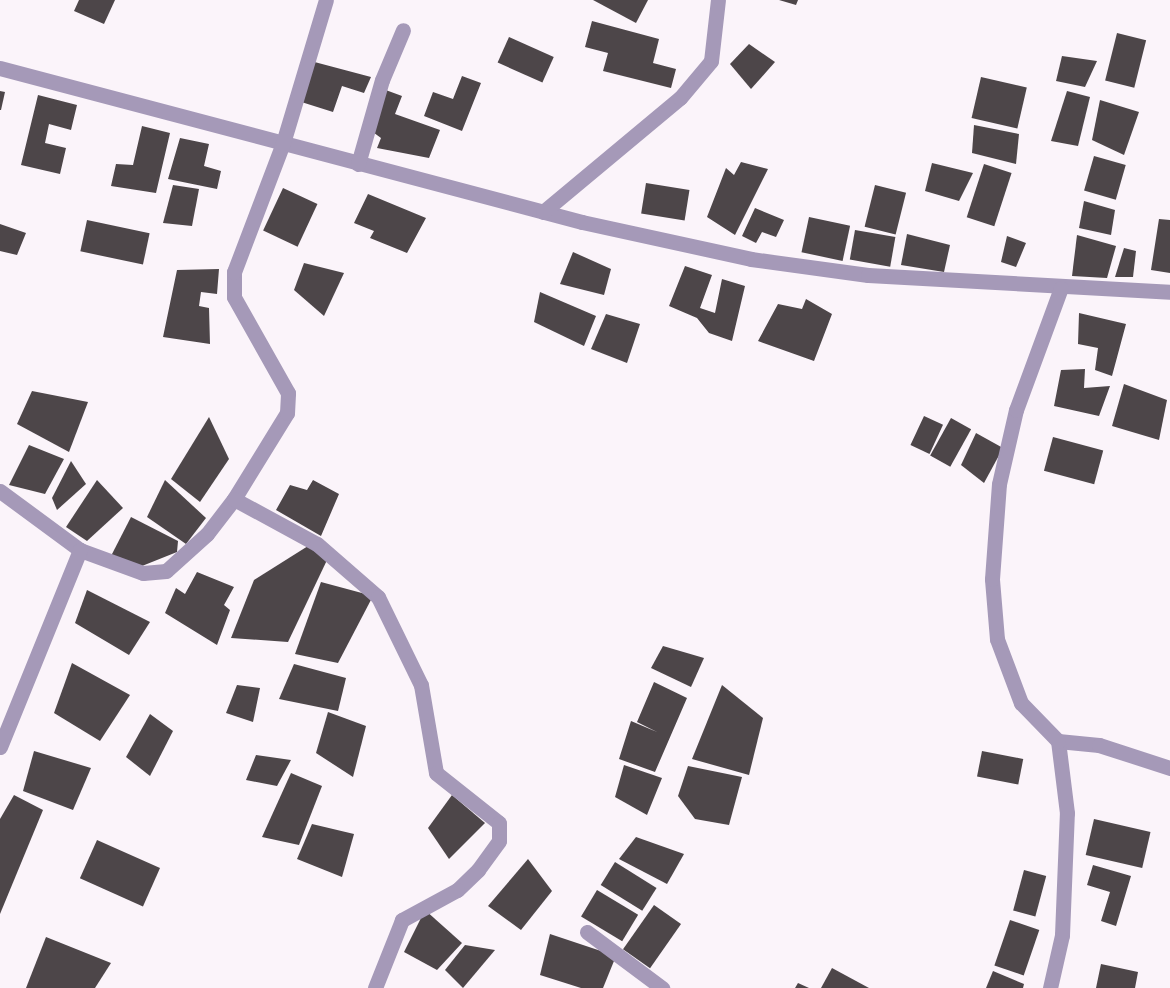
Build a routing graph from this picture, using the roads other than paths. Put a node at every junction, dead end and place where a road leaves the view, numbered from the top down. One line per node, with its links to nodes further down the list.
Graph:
1 (326, 0): 5 (street)
2 (718, 0): 7 (street)
3 (403, 30): 6 (street)
4 (0, 68): 5 (street)
5 (283, 143): 6 (street); 11 (street)
6 (358, 164): 7 (street)
7 (543, 212): 8 (street)
8 (1061, 288): 9 (street); 13 (street)
9 (1170, 292)
10 (0, 491): 12 (street)
11 (234, 499): 12 (street); 17 (street)
12 (80, 550): 14 (street)
13 (1058, 741): 15 (street); 19 (street)
14 (0, 747)
15 (1170, 768)
16 (587, 932): 18 (street)
17 (375, 988)
18 (662, 988)
19 (1050, 988)

